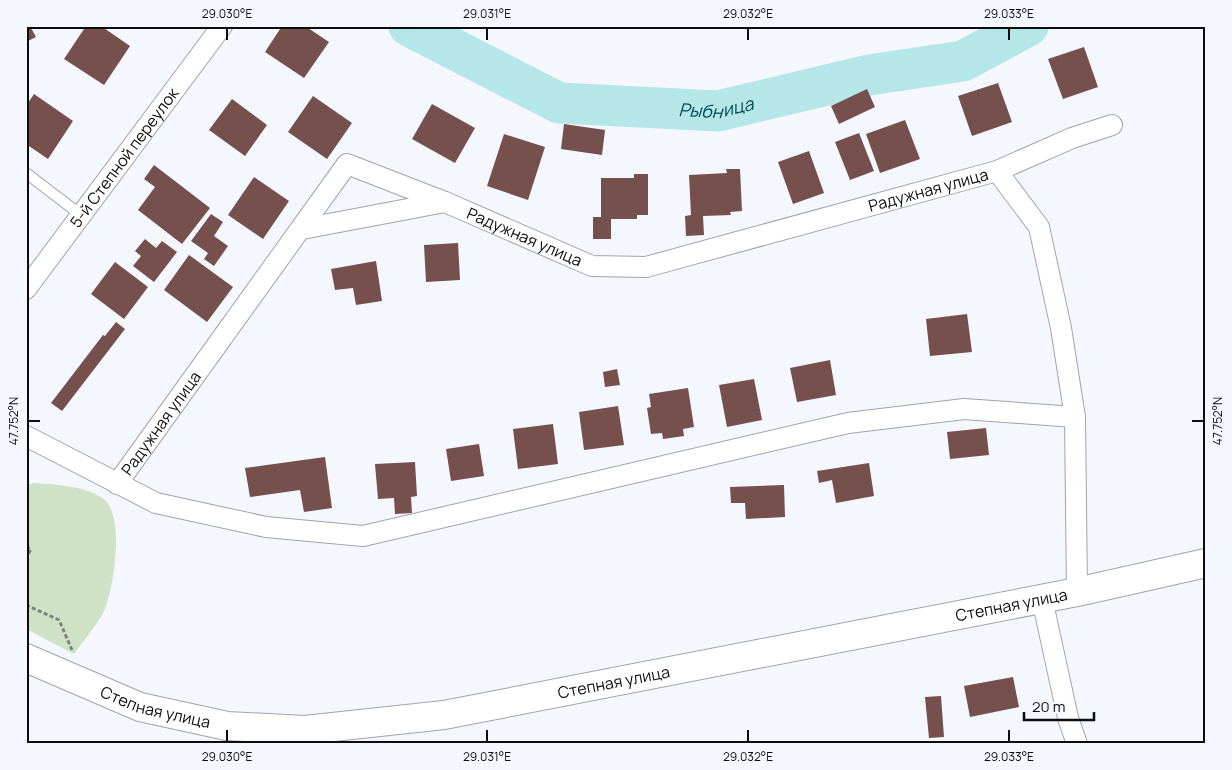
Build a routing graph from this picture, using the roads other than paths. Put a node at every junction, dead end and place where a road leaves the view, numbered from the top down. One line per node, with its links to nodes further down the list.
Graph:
1 (222, 26): 6 (street, 5-й Степной переулок)
2 (1112, 125): 3 (street, Радужная улица)
3 (997, 171): 5 (street, Радужная улица); 9 (street)
4 (26, 173): 6 (lane)
5 (445, 202): 7 (street); 7 (street, Радужная улица)
6 (81, 215): 8 (street, 5-й Степной переулок)
7 (302, 229): 11 (street, Радужная улица)
8 (26, 289)
9 (1075, 417): 11 (street, Радужная улица); 13 (street)
10 (26, 436): 11 (street, Радужная улица)
11 (117, 484)
12 (1206, 563): 13 (main road, Степная улица)
13 (1077, 592): 14 (main road, Степная улица)
14 (1042, 598): 15 (main road, Степная улица); 16 (street)
15 (26, 658)
16 (1077, 744)

